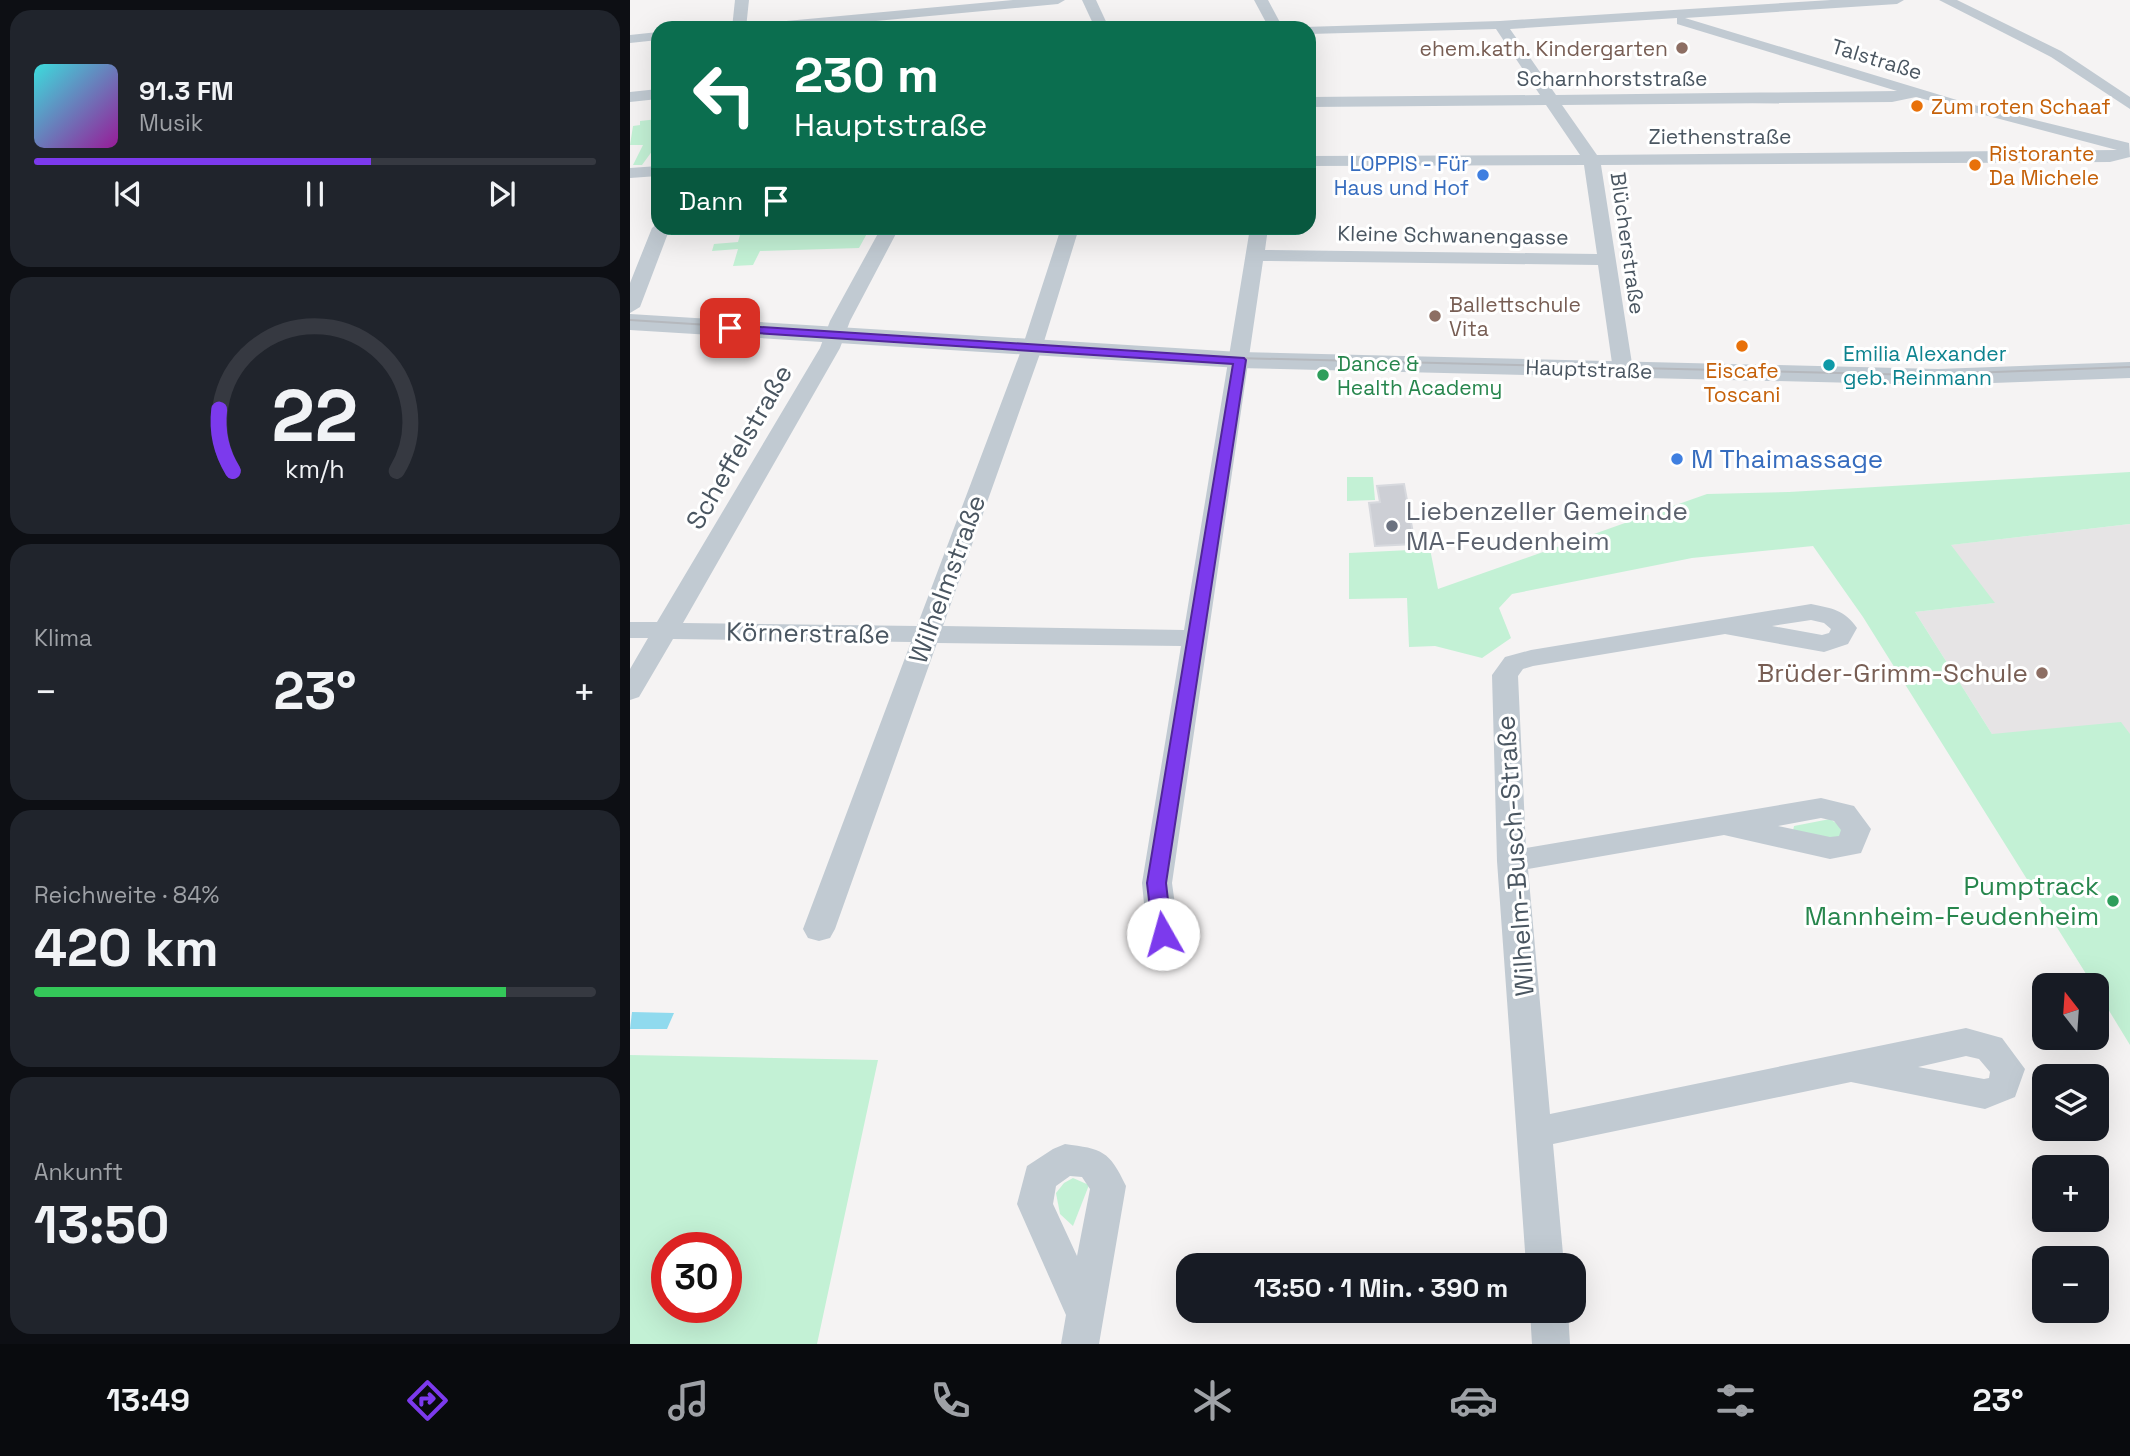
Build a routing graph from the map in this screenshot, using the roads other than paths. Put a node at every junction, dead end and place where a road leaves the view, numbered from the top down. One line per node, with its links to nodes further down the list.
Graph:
1 (741, 0): 10 (street)
2 (1058, 0): 8 (street)
3 (1089, 0): 12 (street)
4 (1261, 0): 13 (street)
5 (1897, 0): 9 (street)
6 (1946, 0): 23 (street)
7 (1626, 4): 9 (street, Talstraße)
8 (920, 6): 11 (street)
9 (1664, 15): 14 (street); 18 (street, Talstraße)
10 (740, 21)
11 (807, 21)
12 (1099, 21)
13 (1272, 21)
14 (1500, 25): 15 (street); 21 (street, Blücherstraße)
15 (1316, 30)
16 (651, 36): 17 (street)
17 (630, 38)
18 (1914, 93): 21 (street, Scharnhorststraße); 24 (street, Talstraße)
19 (651, 95): 20 (street)
20 (630, 97)
21 (1552, 100): 22 (street, Scharnhorststraße); 25 (street, Blücherstraße)
22 (1316, 102)
23 (2130, 104)
24 (2130, 150): 25 (street, Ziethenstraße)
25 (1592, 160): 26 (street, Ziethenstraße); 34 (street, Blücherstraße)
26 (1316, 161)
27 (651, 172): 28 (street)
28 (630, 173)
29 (658, 235): 35 (street)
30 (886, 235): 37 (street, Scheffelstraße)
31 (1068, 235): 38 (street, Wilhelmstraße)
32 (1258, 235): 33 (street)
33 (1255, 255): 34 (street, Kleine Schwanengasse); 39 (street)
34 (1608, 260): 40 (street, Blücherstraße)
35 (630, 307)
36 (630, 322): 37 (street, Hauptstraße)
37 (835, 335): 38 (street, Hauptstraße); 44 (street, Scheffelstraße)
38 (1032, 348): 39 (street, Hauptstraße); 45 (street, Wilhelmstraße)
39 (1240, 360): 40 (street, Hauptstraße); 46 (street)
40 (1623, 370): 41 (street, Hauptstraße)
41 (2130, 370)
42 (1725, 626): 49 (street, Wilhelm-Busch-Straße)
43 (630, 630): 44 (street, Körnerstraße)
44 (665, 631): 45 (street, Körnerstraße); 47 (street, Scheffelstraße)
45 (926, 635): 46 (street, Körnerstraße); 50 (street, Wilhelmstraße)
46 (1195, 638): 51 (street)
47 (630, 691)
48 (1728, 825): 49 (street)
49 (1512, 861): 53 (street, Wilhelm-Busch-Straße)
50 (819, 929)
51 (1163, 934)
52 (1852, 1068): 53 (street)
53 (1535, 1132): 54 (street, Wilhelm-Busch-Straße)
54 (1544, 1253)
55 (1550, 1323): 56 (street)
56 (1551, 1344)

